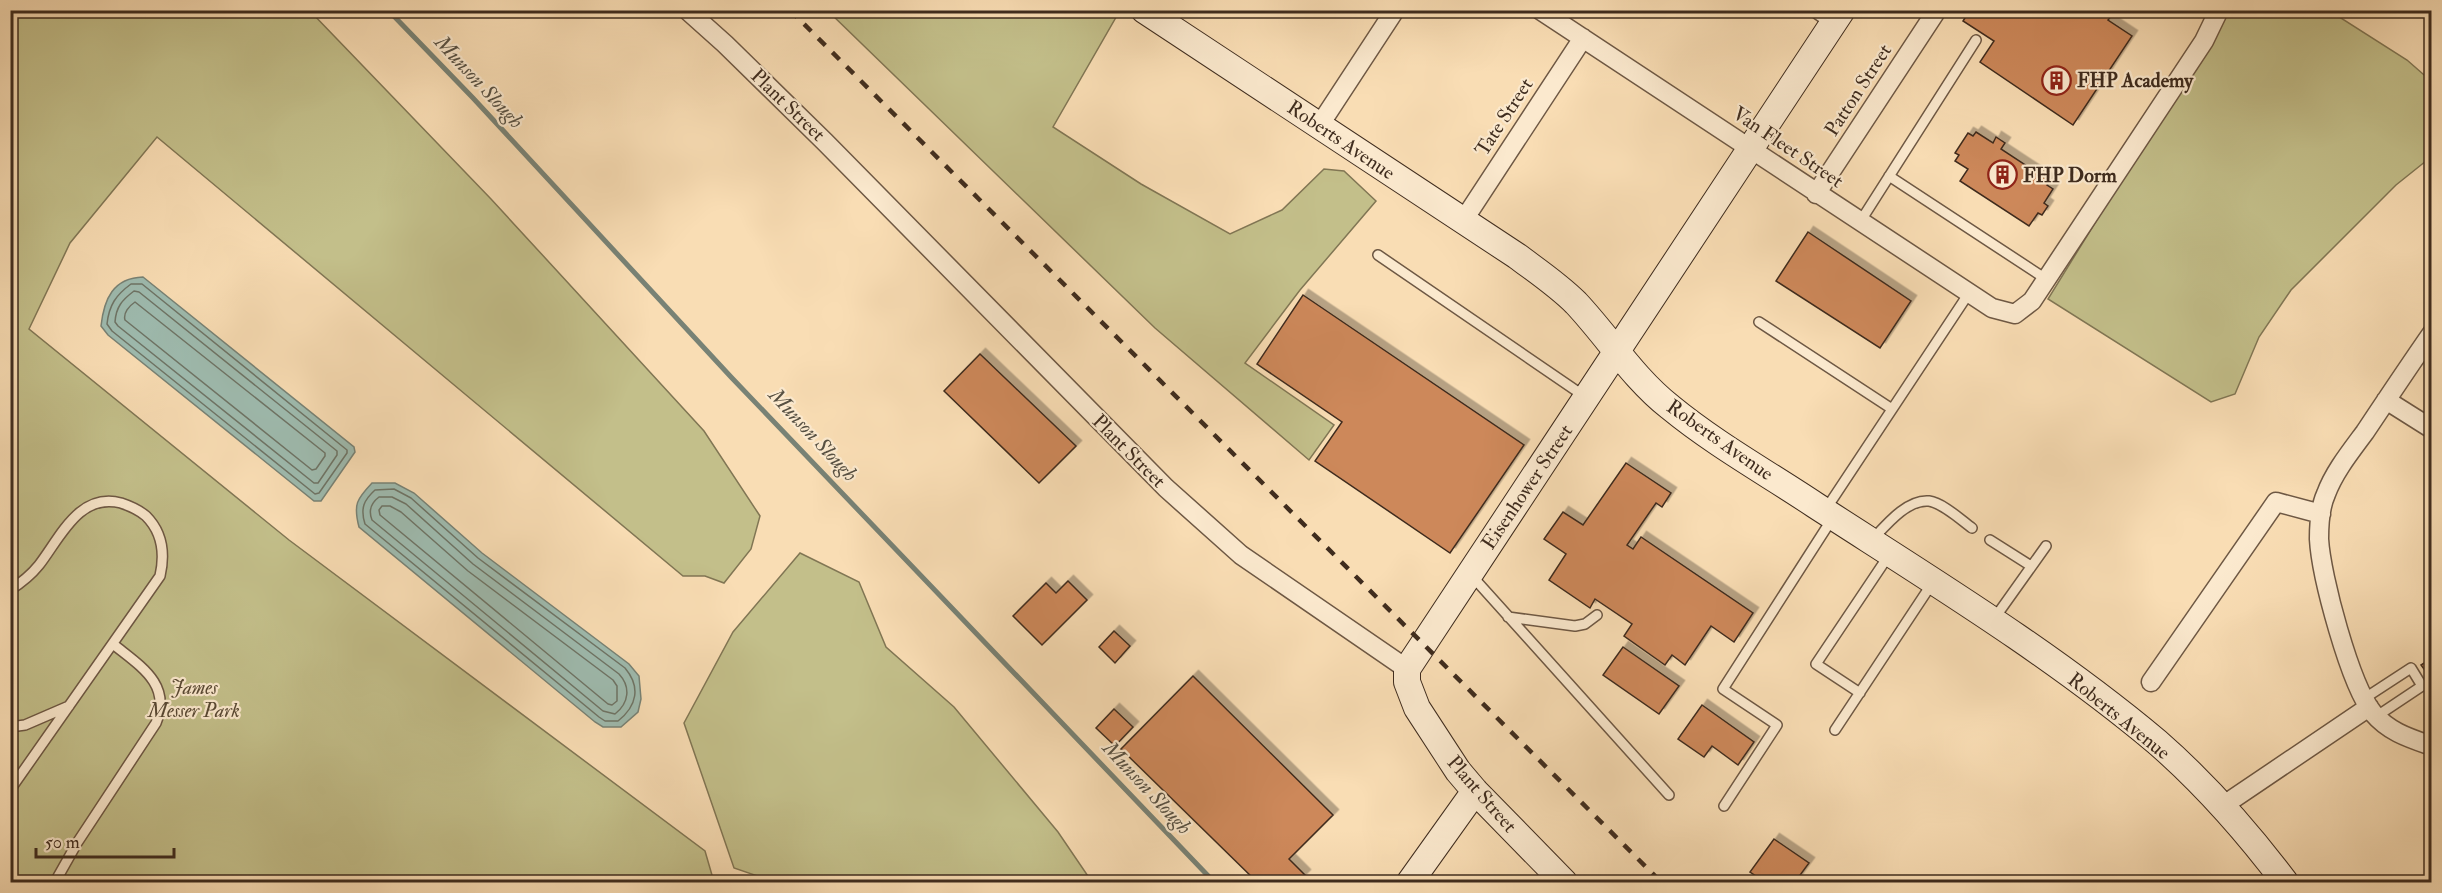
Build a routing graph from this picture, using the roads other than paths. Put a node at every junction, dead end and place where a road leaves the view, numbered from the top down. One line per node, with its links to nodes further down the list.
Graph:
1 (687, 10): 44 (street, Plant Street)
2 (1395, 10): 12 (street)
3 (1540, 10): 10 (street, Van Fleet Street)
4 (1937, 10): 15 (street, Patton Street)
5 (2131, 10): 6 (lane)
6 (2143, 10)
7 (2218, 11): 19 (street)
8 (1151, 12): 12 (street, Roberts Avenue)
9 (1832, 14): 13 (street, Eisenhower Street)
10 (1583, 38): 13 (street, Van Fleet Street); 16 (street, Tate Street)
11 (1976, 40): 14 (lane)
12 (1319, 126): 16 (street, Roberts Avenue)
13 (1750, 149): 15 (street, Van Fleet Street); 22 (street, Eisenhower Street)
14 (1889, 176): 17 (lane); 19 (lane)
15 (1816, 194): 17 (street, Van Fleet Street)
16 (1463, 221): 21 (street, Roberts Avenue)
17 (1860, 222): 20 (street, Van Fleet Street)
18 (1378, 255): 26 (lane)
19 (2046, 279): 20 (street, Van Fleet Street)
20 (1969, 293): 28 (lane)
21 (1577, 305): 22 (street); 25 (street, Roberts Avenue)
22 (1647, 305): 25 (street, Eisenhower Street)
23 (1759, 322): 28 (lane)
24 (2432, 333): 27 (street)
25 (1616, 352): 26 (street, Eisenhower Street); 30 (street, Roberts Avenue)
26 (1586, 398): 37 (street, Eisenhower Street)
27 (2386, 400): 29 (street); 31 (street)
28 (1892, 409): 30 (lane)
29 (2432, 429)
30 (1829, 514): 35 (street, Roberts Avenue); 55 (lane)
31 (2320, 514): 45 (street); 48 (street)
32 (1972, 528): 35 (lane)
33 (1990, 540): 36 (lane)
34 (2046, 546): 36 (lane)
35 (1880, 547): 38 (street, Roberts Avenue); 46 (lane)
36 (2031, 566): 42 (lane)
37 (1469, 574): 41 (lane); 44 (street, Eisenhower Street)
38 (1933, 582): 42 (street, Roberts Avenue); 46 (lane)
39 (10, 590): 43 (lane)
40 (1597, 615): 41 (lane)
41 (1508, 617): 54 (lane)
42 (1993, 621): 56 (street, Roberts Avenue)
43 (113, 644): 47 (lane); 57 (lane)
44 (1407, 669): 53 (street, Plant Street)
45 (2151, 682)
46 (1860, 693): 50 (lane)
47 (69, 706): 49 (lane); 52 (lane)
48 (2370, 707): 48 (lane); 51 (street); 56 (street)
49 (10, 727)
50 (1835, 730)
51 (2432, 746)
52 (10, 790)
53 (1475, 791): 58 (street); 59 (street, Plant Street)
54 (1669, 795)
55 (1724, 806)
56 (2221, 807): 60 (street, Roberts Avenue)
57 (55, 882)
58 (1410, 882)
59 (1563, 882)
60 (2285, 882)

